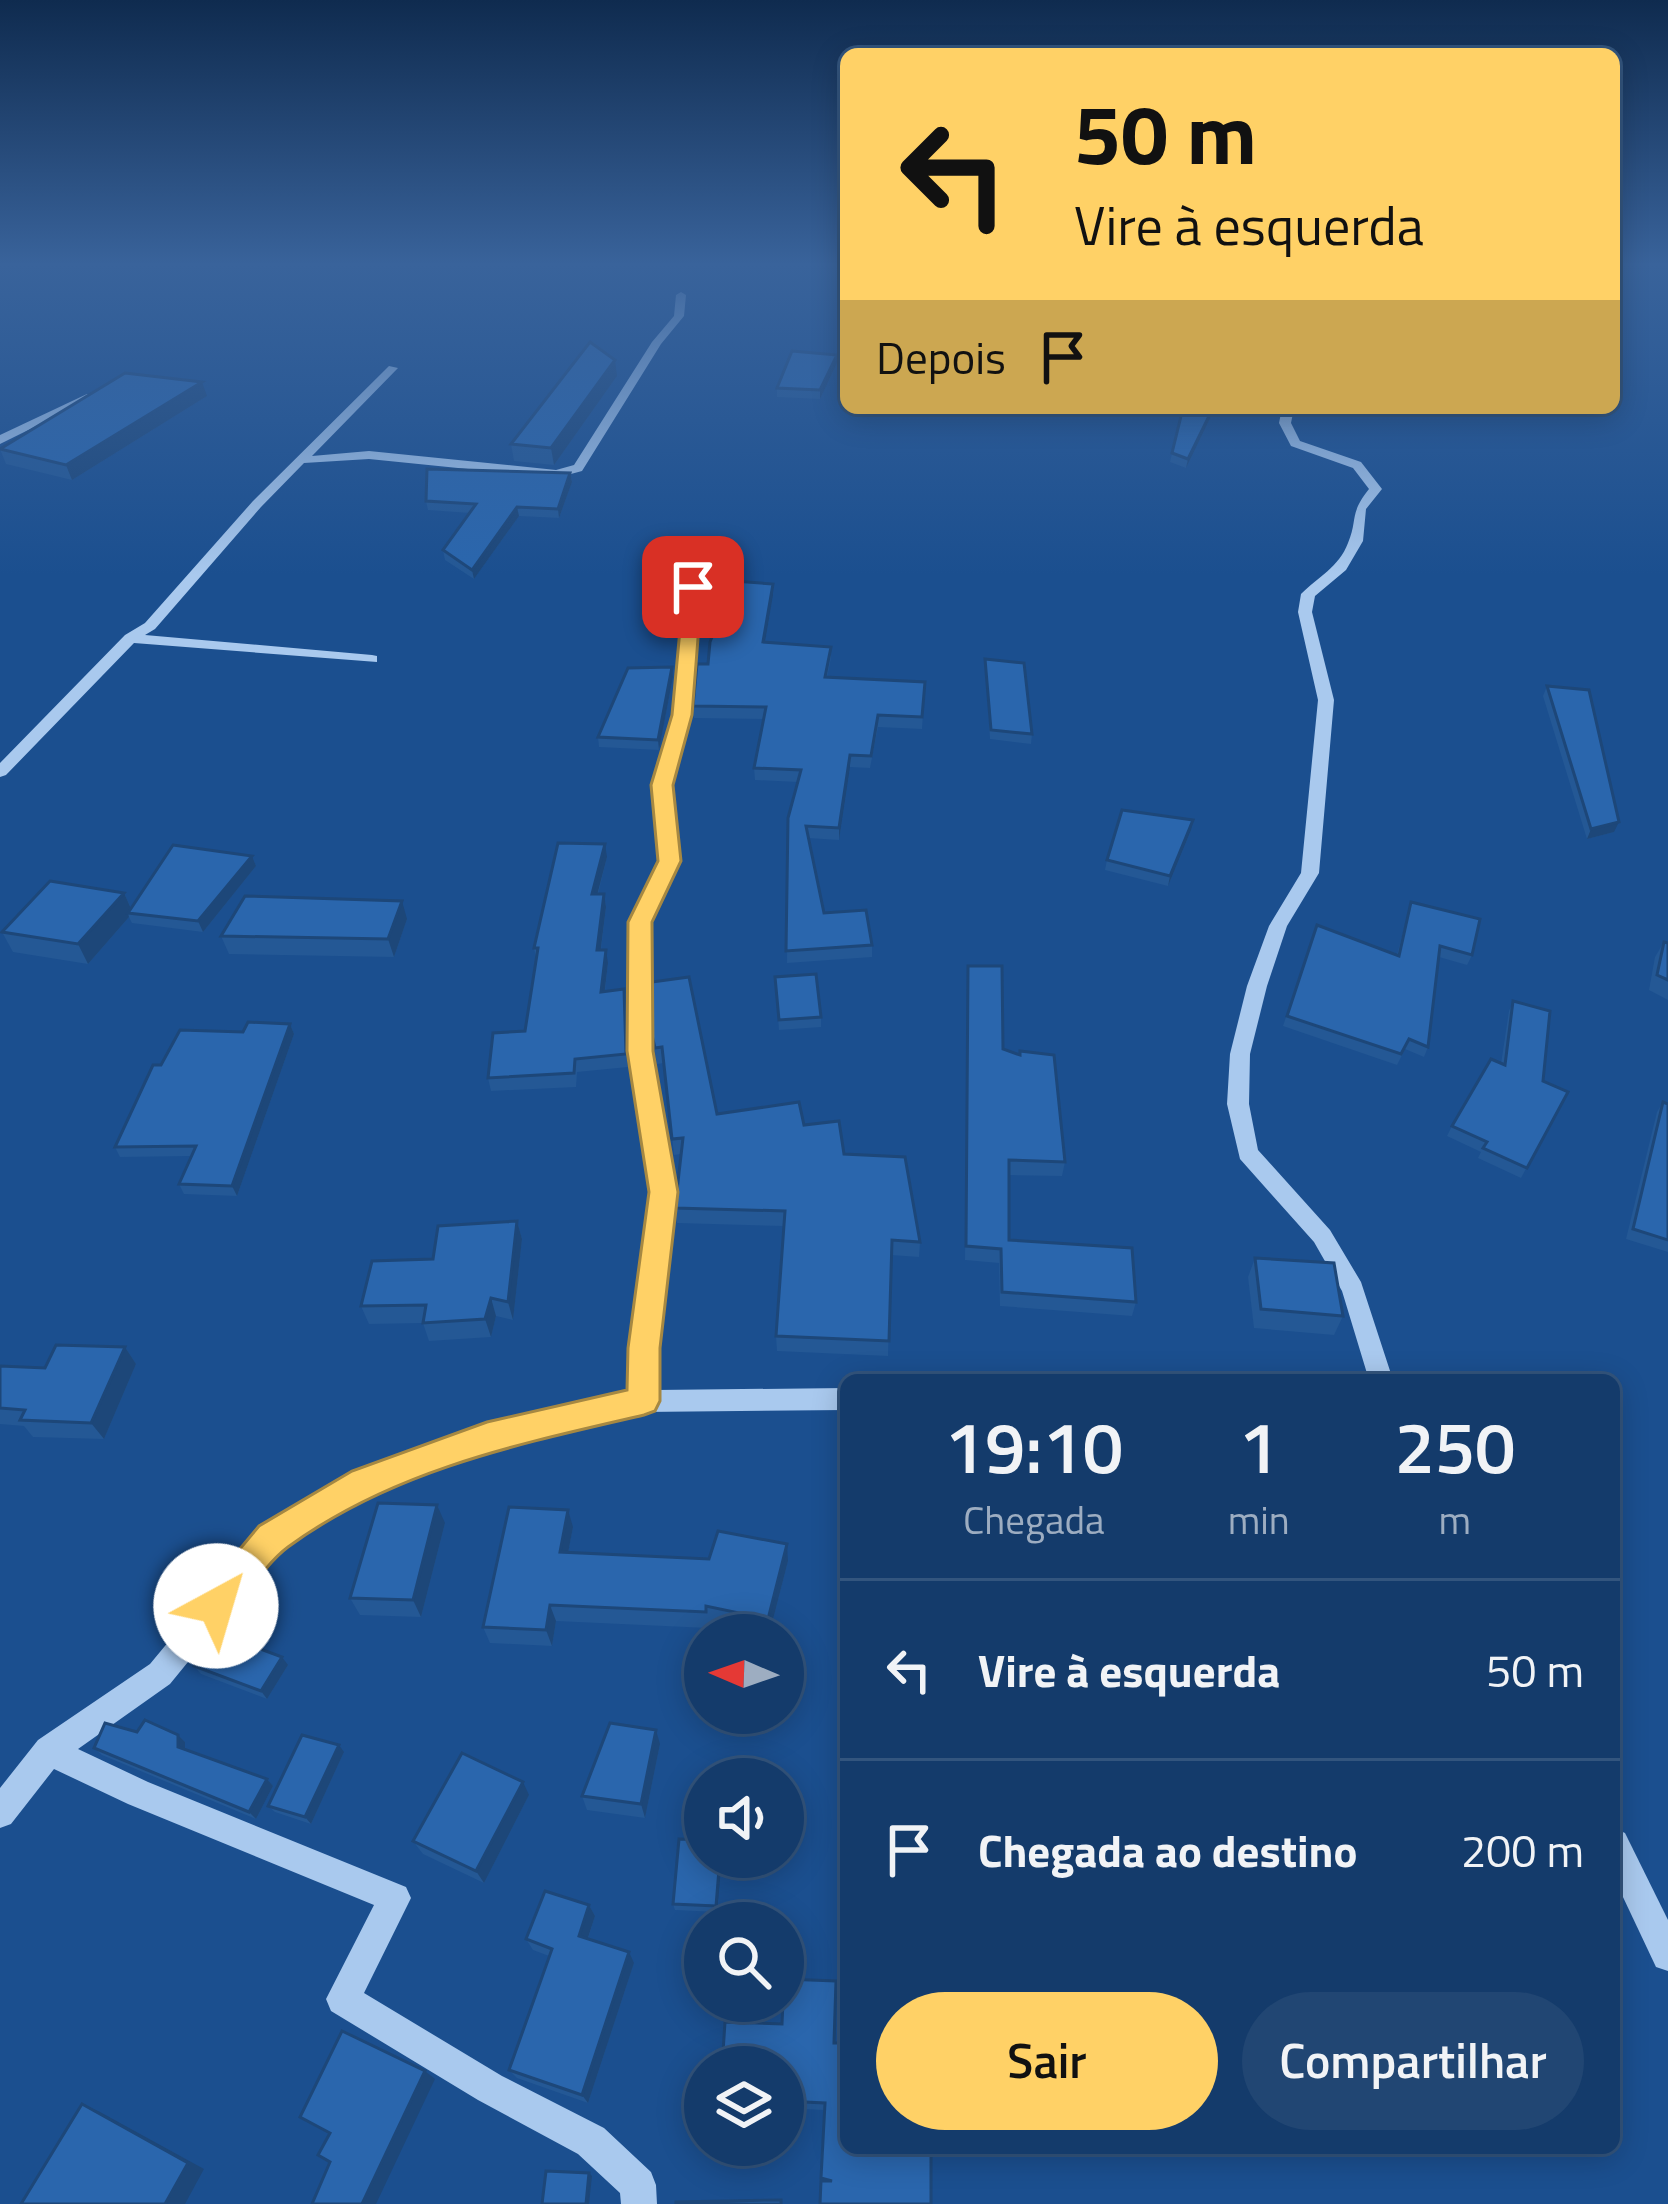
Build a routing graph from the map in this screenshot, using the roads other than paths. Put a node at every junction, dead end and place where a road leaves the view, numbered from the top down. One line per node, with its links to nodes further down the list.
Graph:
1 (391, 370): 6 (street)
2 (643, 370): 6 (street)
3 (105, 389): 5 (street)
4 (1287, 414): 11 (street)
5 (0, 440)
6 (302, 460): 8 (street)
7 (693, 587): 13 (street)
8 (130, 638): 9 (street); 10 (street)
9 (372, 659)
10 (0, 772)
11 (1379, 1374)
12 (840, 1399): 13 (street)
13 (644, 1401): 14 (street)
14 (49, 1750): 15 (street); 18 (street)
15 (0, 1813)
16 (1620, 1856): 17 (street)
17 (1668, 1955)
18 (639, 2204)

